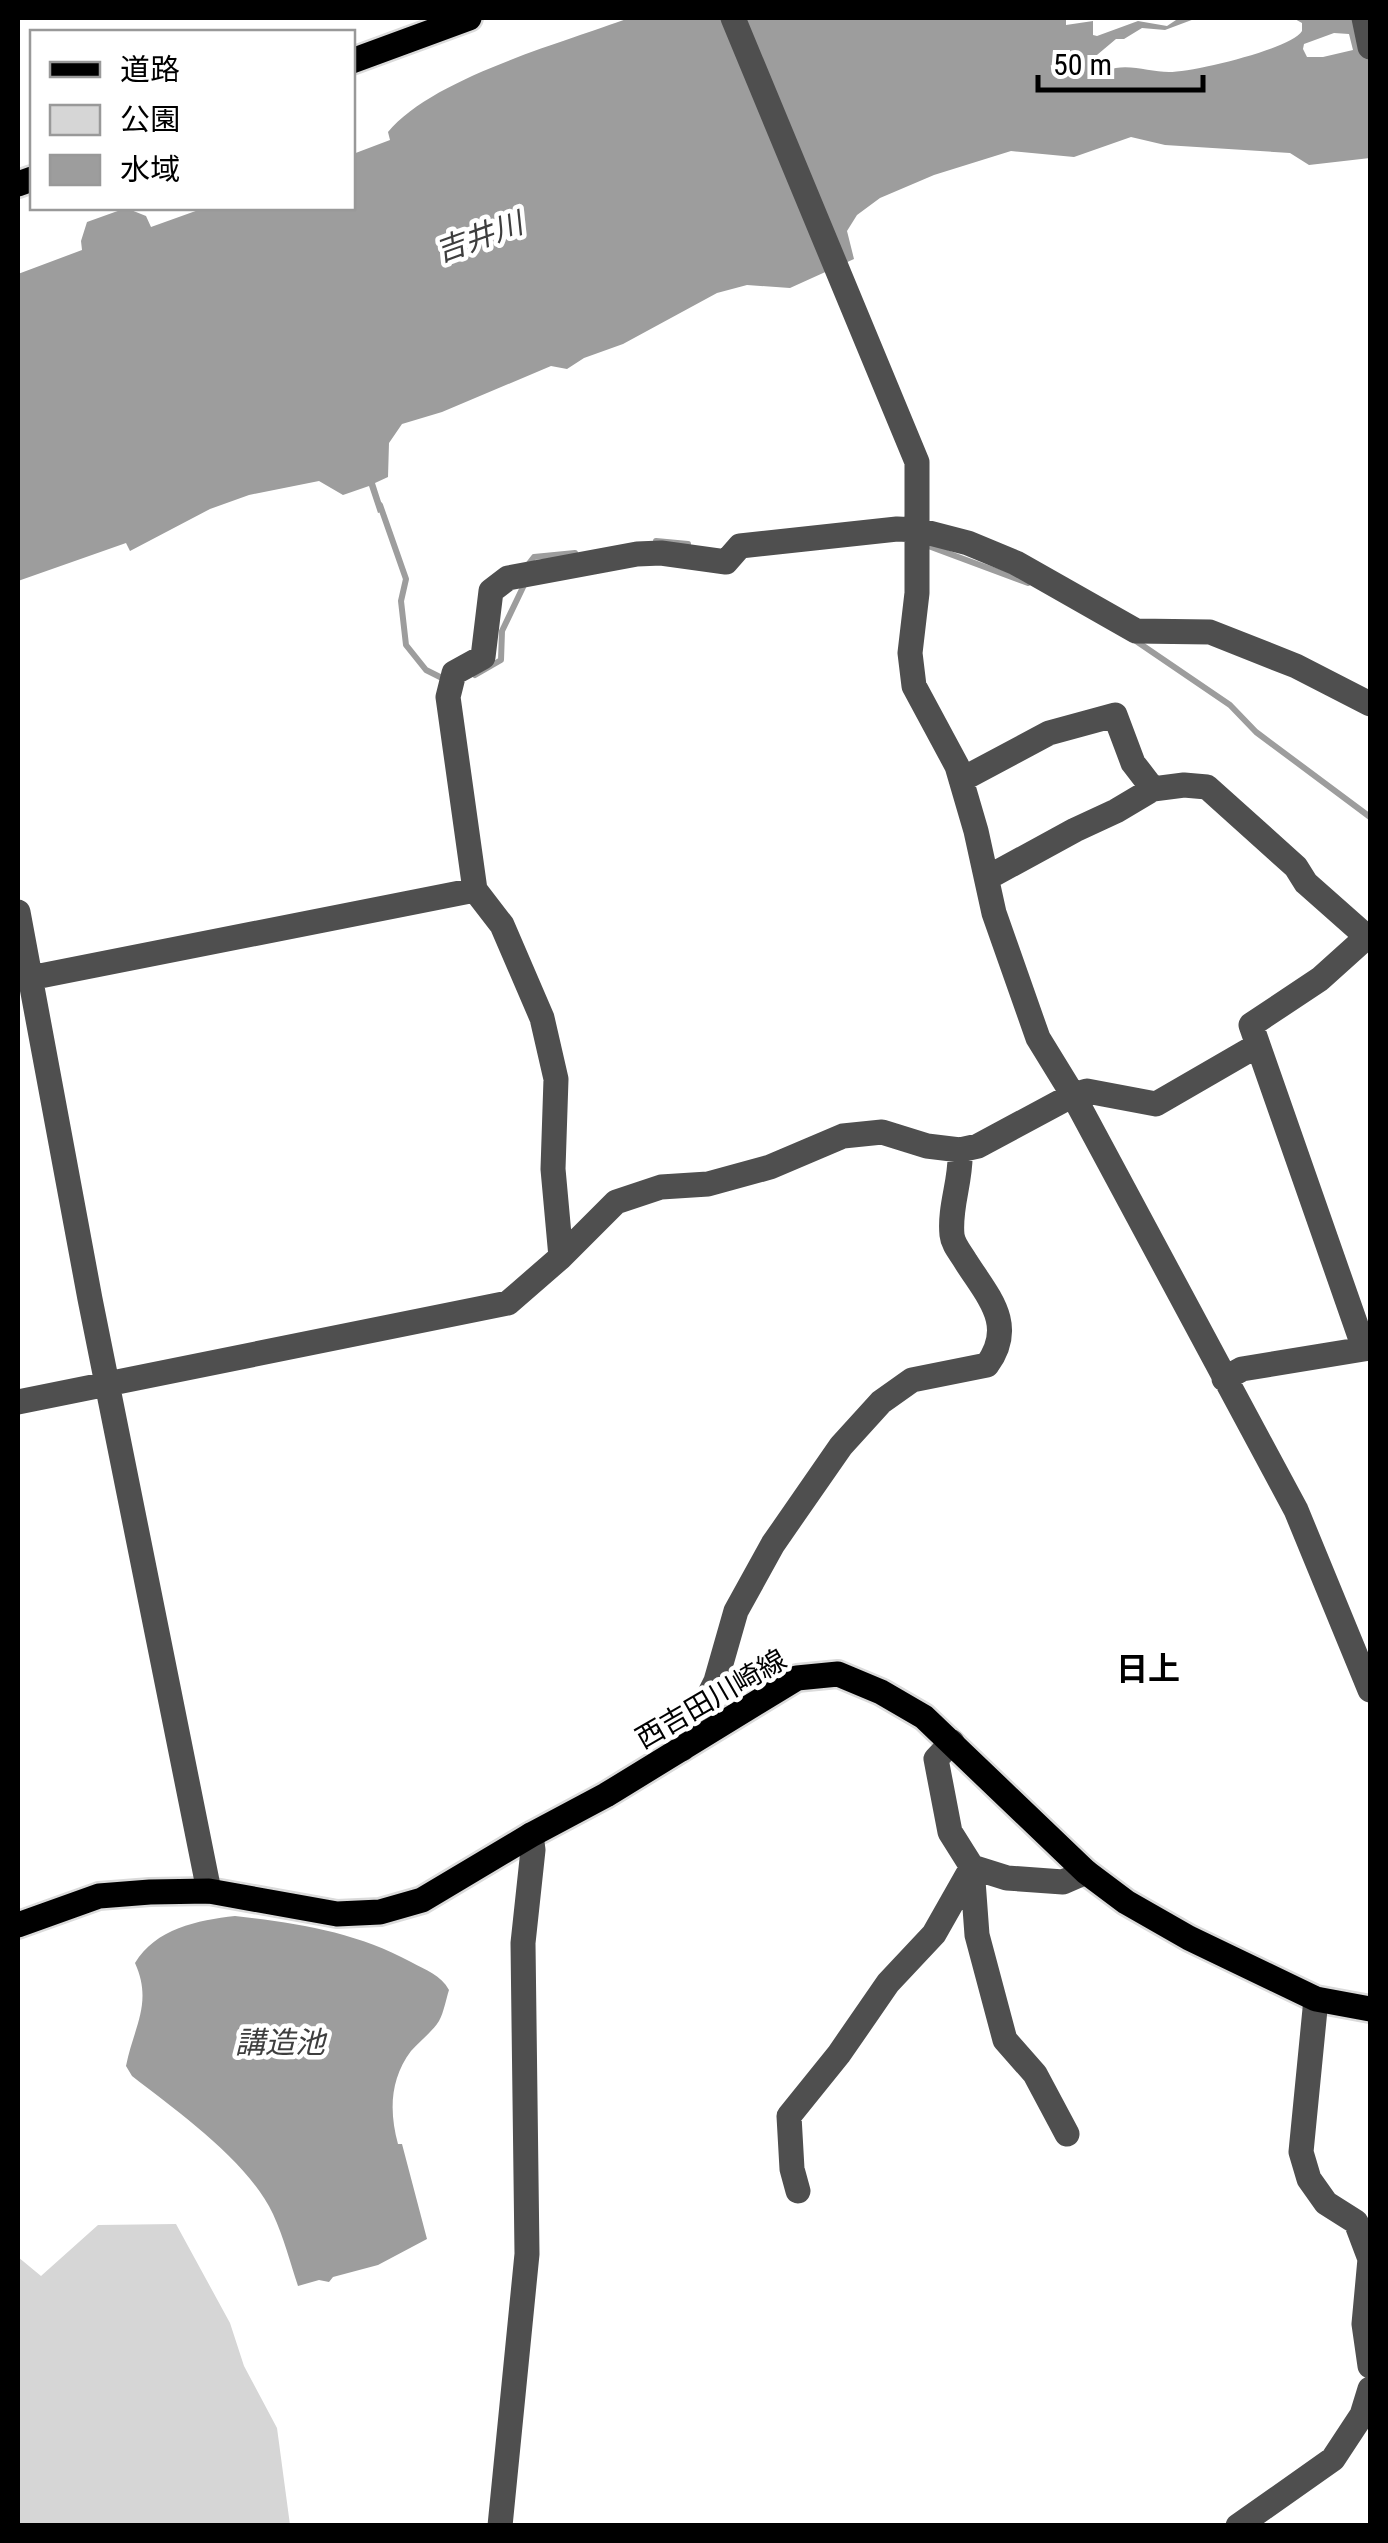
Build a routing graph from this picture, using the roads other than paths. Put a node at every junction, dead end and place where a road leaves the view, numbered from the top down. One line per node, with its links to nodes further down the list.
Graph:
1 (469, 18): 5 (main road)
2 (733, 18): 6 (street)
3 (1364, 18): 4 (street)
4 (1370, 47)
5 (355, 59)
6 (918, 530): 7 (street); 8 (street); 11 (street)
7 (1370, 704)
8 (961, 780): 9 (street); 10 (street)
9 (1152, 788): 10 (street); 13 (street)
10 (986, 878): 16 (street)
11 (475, 890): 14 (street); 18 (street)
12 (18, 912): 14 (street)
13 (1369, 935): 15 (street)
14 (30, 978): 21 (street)
15 (1258, 1046): 16 (street); 19 (street)
16 (1073, 1095): 17 (street); 20 (street)
17 (960, 1150): 18 (street); 25 (street)
18 (561, 1256): 21 (street)
19 (1367, 1348): 20 (street)
20 (1224, 1379): 23 (street)
21 (107, 1384): 22 (street); 29 (street)
22 (18, 1402)
23 (1370, 1690)
24 (952, 1742): 25 (main road, 西吉田川崎線); 27 (street); 28 (main road, 西吉田川崎線)
25 (682, 1749): 26 (main road, 西吉田川崎線)
26 (531, 1834): 29 (main road, 西吉田川崎線); 37 (street)
27 (972, 1867): 28 (street); 33 (street); 34 (street)
28 (1086, 1872): 31 (main road, 西吉田川崎線)
29 (209, 1891): 30 (main road, 西吉田川崎線)
30 (18, 1926)
31 (1316, 1999): 32 (main road, 西吉田川崎線); 35 (street)
32 (1370, 2009)
33 (1067, 2134)
34 (798, 2191)
35 (1370, 2366)
36 (1370, 2390): 38 (street)
37 (500, 2526)
38 (1238, 2526)

